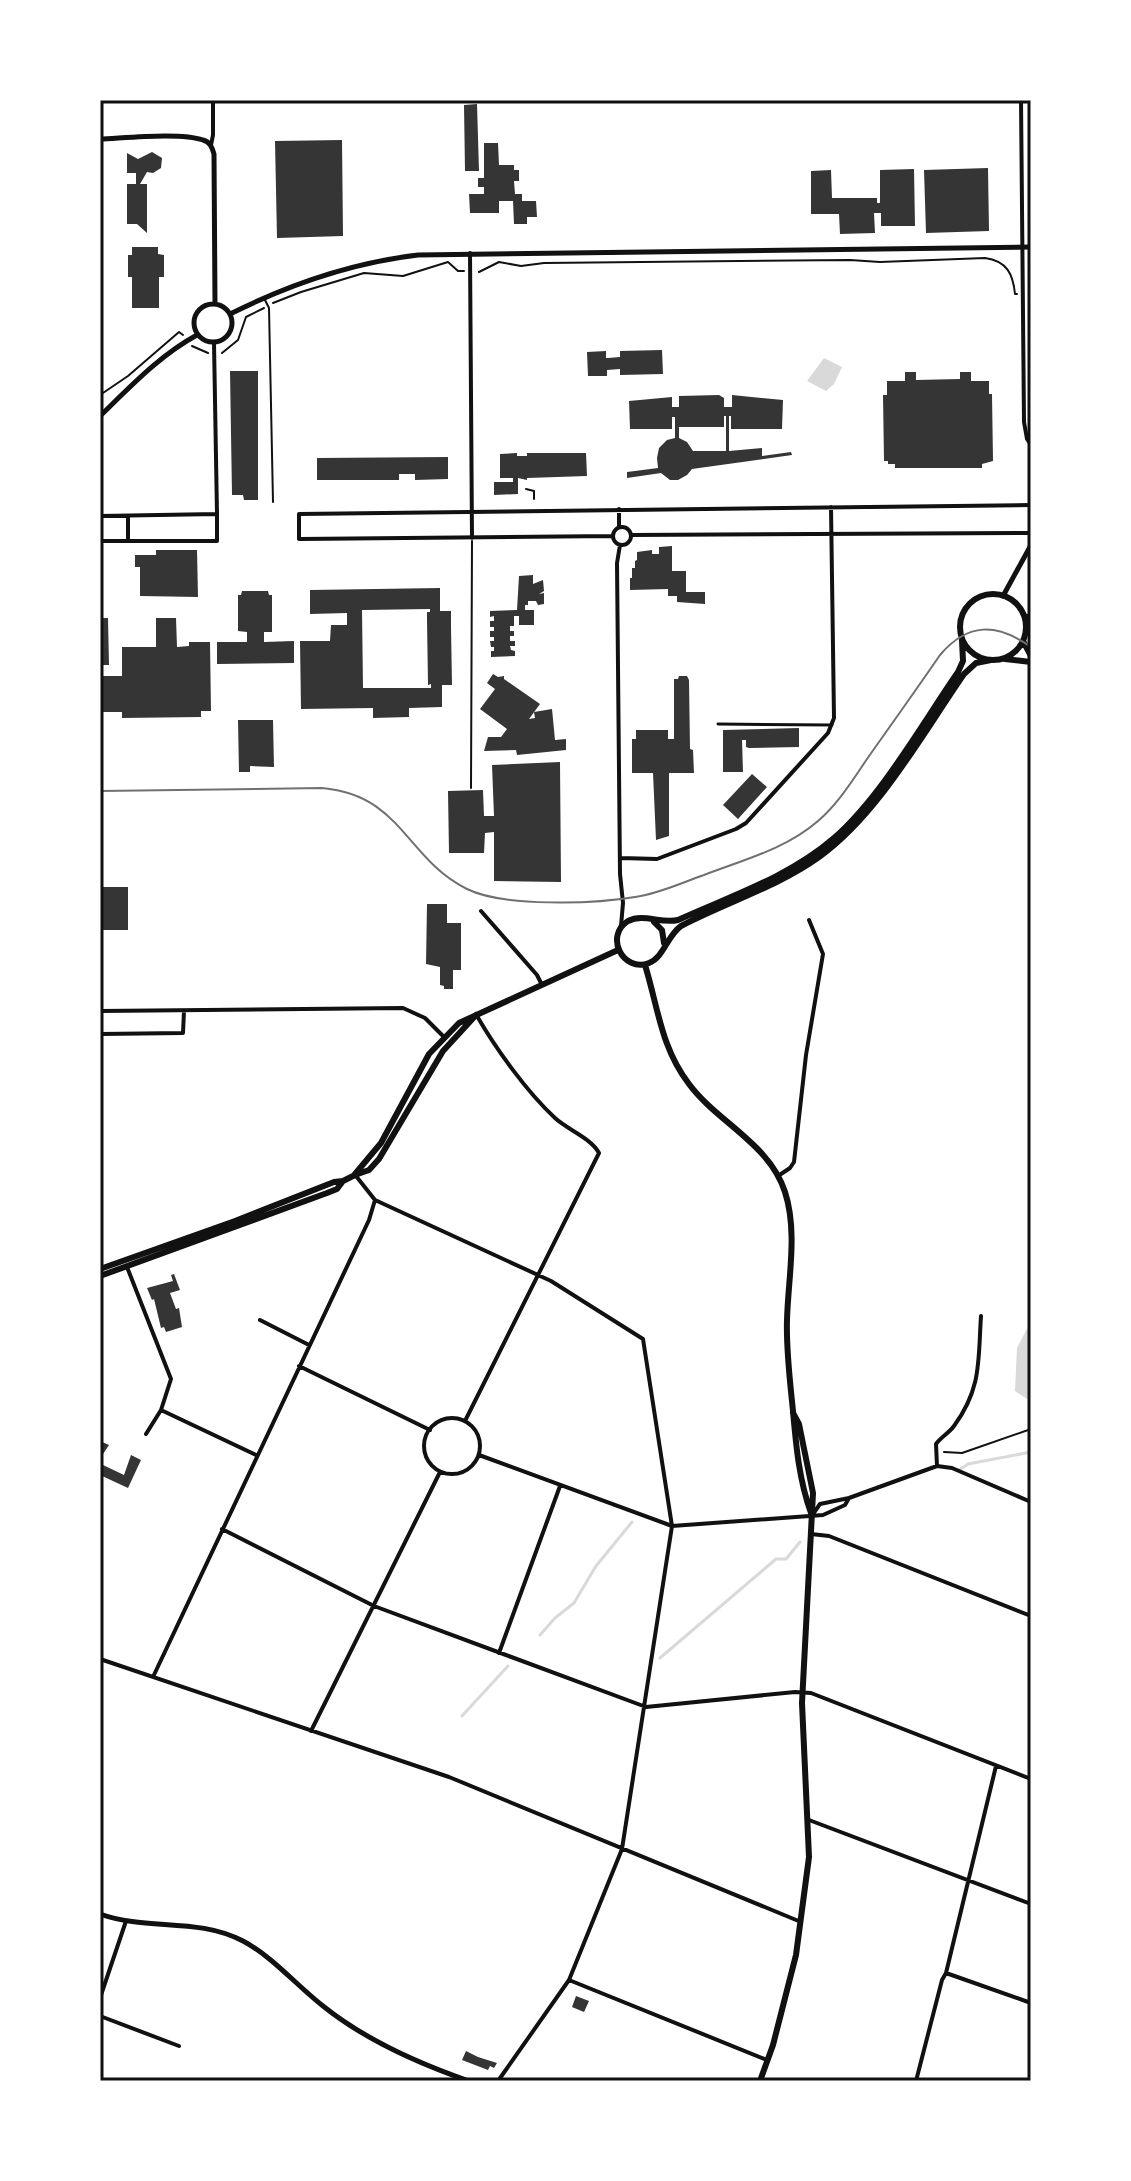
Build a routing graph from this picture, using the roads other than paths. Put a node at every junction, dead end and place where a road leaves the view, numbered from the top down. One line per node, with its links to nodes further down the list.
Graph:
1 (213, 100): 4 (street)
2 (1021, 100): 6 (street)
3 (100, 139): 4 (street)
4 (211, 145): 9 (street)
5 (1031, 247): 6 (street)
6 (1022, 248): 7 (street); 14 (street)
7 (470, 253): 8 (street); 19 (street)
8 (264, 297): 10 (street); 15 (lane)
9 (215, 304): 10 (street); 11 (street)
10 (230, 314): 12 (street)
11 (197, 335): 12 (street); 13 (street)
12 (214, 343): 20 (street)
13 (100, 416)
14 (1031, 445)
15 (273, 502)
16 (1031, 505): 17 (street)
17 (831, 507): 18 (street); 26 (street)
18 (619, 509): 19 (street); 23 (street)
19 (472, 511): 28 (street); 28 (street)
20 (217, 514): 22 (street); 30 (street)
21 (100, 516): 22 (street)
22 (128, 516): 30 (street)
23 (619, 527): 25 (street); 27 (street)
24 (1031, 533): 26 (street)
25 (631, 535): 26 (street); 31 (street)
26 (832, 535): 42 (street)
27 (613, 536): 28 (street); 31 (street)
28 (472, 538): 43 (lane)
29 (100, 541): 30 (street)
30 (128, 541)
31 (620, 545): 44 (street)
32 (1031, 545): 33 (street)
33 (1003, 596): 34 (main road); 35 (main road)
34 (1027, 616): 36 (main road)
35 (962, 640): 39 (main road); 46 (main road)
36 (1023, 641): 37 (main road); 38 (main road)
37 (1031, 656)
38 (1001, 659): 39 (main road); 40 (main road)
39 (991, 660): 49 (main road)
40 (1031, 662)
41 (718, 724): 42 (street)
42 (832, 725): 44 (street)
43 (471, 788)
44 (621, 858): 48 (street)
45 (481, 911): 52 (street)
46 (651, 920): 48 (main road); 49 (main road)
47 (809, 920): 59 (street)
48 (620, 929): 50 (main road)
49 (664, 945): 51 (main road)
50 (618, 950): 51 (main road); 52 (main road)
51 (645, 965): 59 (main road)
52 (542, 985): 55 (main road)
53 (184, 1010): 54 (street); 56 (street); 57 (street)
54 (100, 1011)
55 (476, 1015): 57 (main road); 58 (main road); 65 (street)
56 (100, 1034)
57 (444, 1037): 58 (main road)
58 (355, 1175): 60 (main road); 61 (street)
59 (778, 1176): 81 (main road)
60 (343, 1181): 62 (main road); 63 (main road)
61 (375, 1200): 65 (street); 68 (street)
62 (127, 1267): 64 (main road); 70 (street)
63 (100, 1269)
64 (100, 1276)
65 (538, 1276): 71 (street); 82 (street)
66 (981, 1316): 76 (street)
67 (260, 1320): 68 (street)
68 (309, 1345): 69 (street)
69 (299, 1366): 72 (street); 74 (street)
70 (161, 1410): 73 (street); 74 (street)
71 (465, 1421): 72 (street); 75 (street)
72 (430, 1430): 77 (street)
73 (146, 1434)
74 (256, 1455): 83 (street)
75 (479, 1455): 77 (street); 78 (street)
76 (937, 1466): 79 (street); 80 (street)
77 (440, 1472): 85 (street)
78 (560, 1485): 82 (street); 87 (street)
79 (849, 1498): 81 (street); 81 (street)
80 (1031, 1502)
81 (812, 1516): 82 (street); 84 (main road)
82 (672, 1526): 91 (street)
83 (222, 1529): 85 (street); 89 (street)
84 (811, 1534): 86 (street); 90 (main road)
85 (374, 1606): 87 (street); 92 (street)
86 (1031, 1616)
87 (499, 1653): 91 (street)
88 (100, 1659): 89 (street)
89 (153, 1677): 92 (street)
90 (802, 1692): 91 (street); 93 (street); 95 (main road)
91 (646, 1707): 96 (street)
92 (311, 1731): 96 (street)
93 (996, 1766): 94 (street); 97 (street)
94 (1031, 1779)
95 (809, 1820): 97 (street); 101 (main road)
96 (622, 1849): 101 (street); 103 (street)
97 (968, 1880): 98 (street); 102 (street)
98 (1031, 1904)
99 (100, 1914): 100 (street)
100 (126, 1921): 104 (street); 109 (street)
101 (802, 1922): 108 (main road)
102 (946, 1973): 105 (street); 112 (street)
103 (569, 1980): 108 (street); 110 (street)
104 (100, 1998)
105 (1031, 2003)
106 (100, 2016): 107 (street)
107 (179, 2046)
108 (767, 2060): 111 (main road)
109 (469, 2081)
110 (498, 2081)
111 (760, 2081)
112 (916, 2081)

